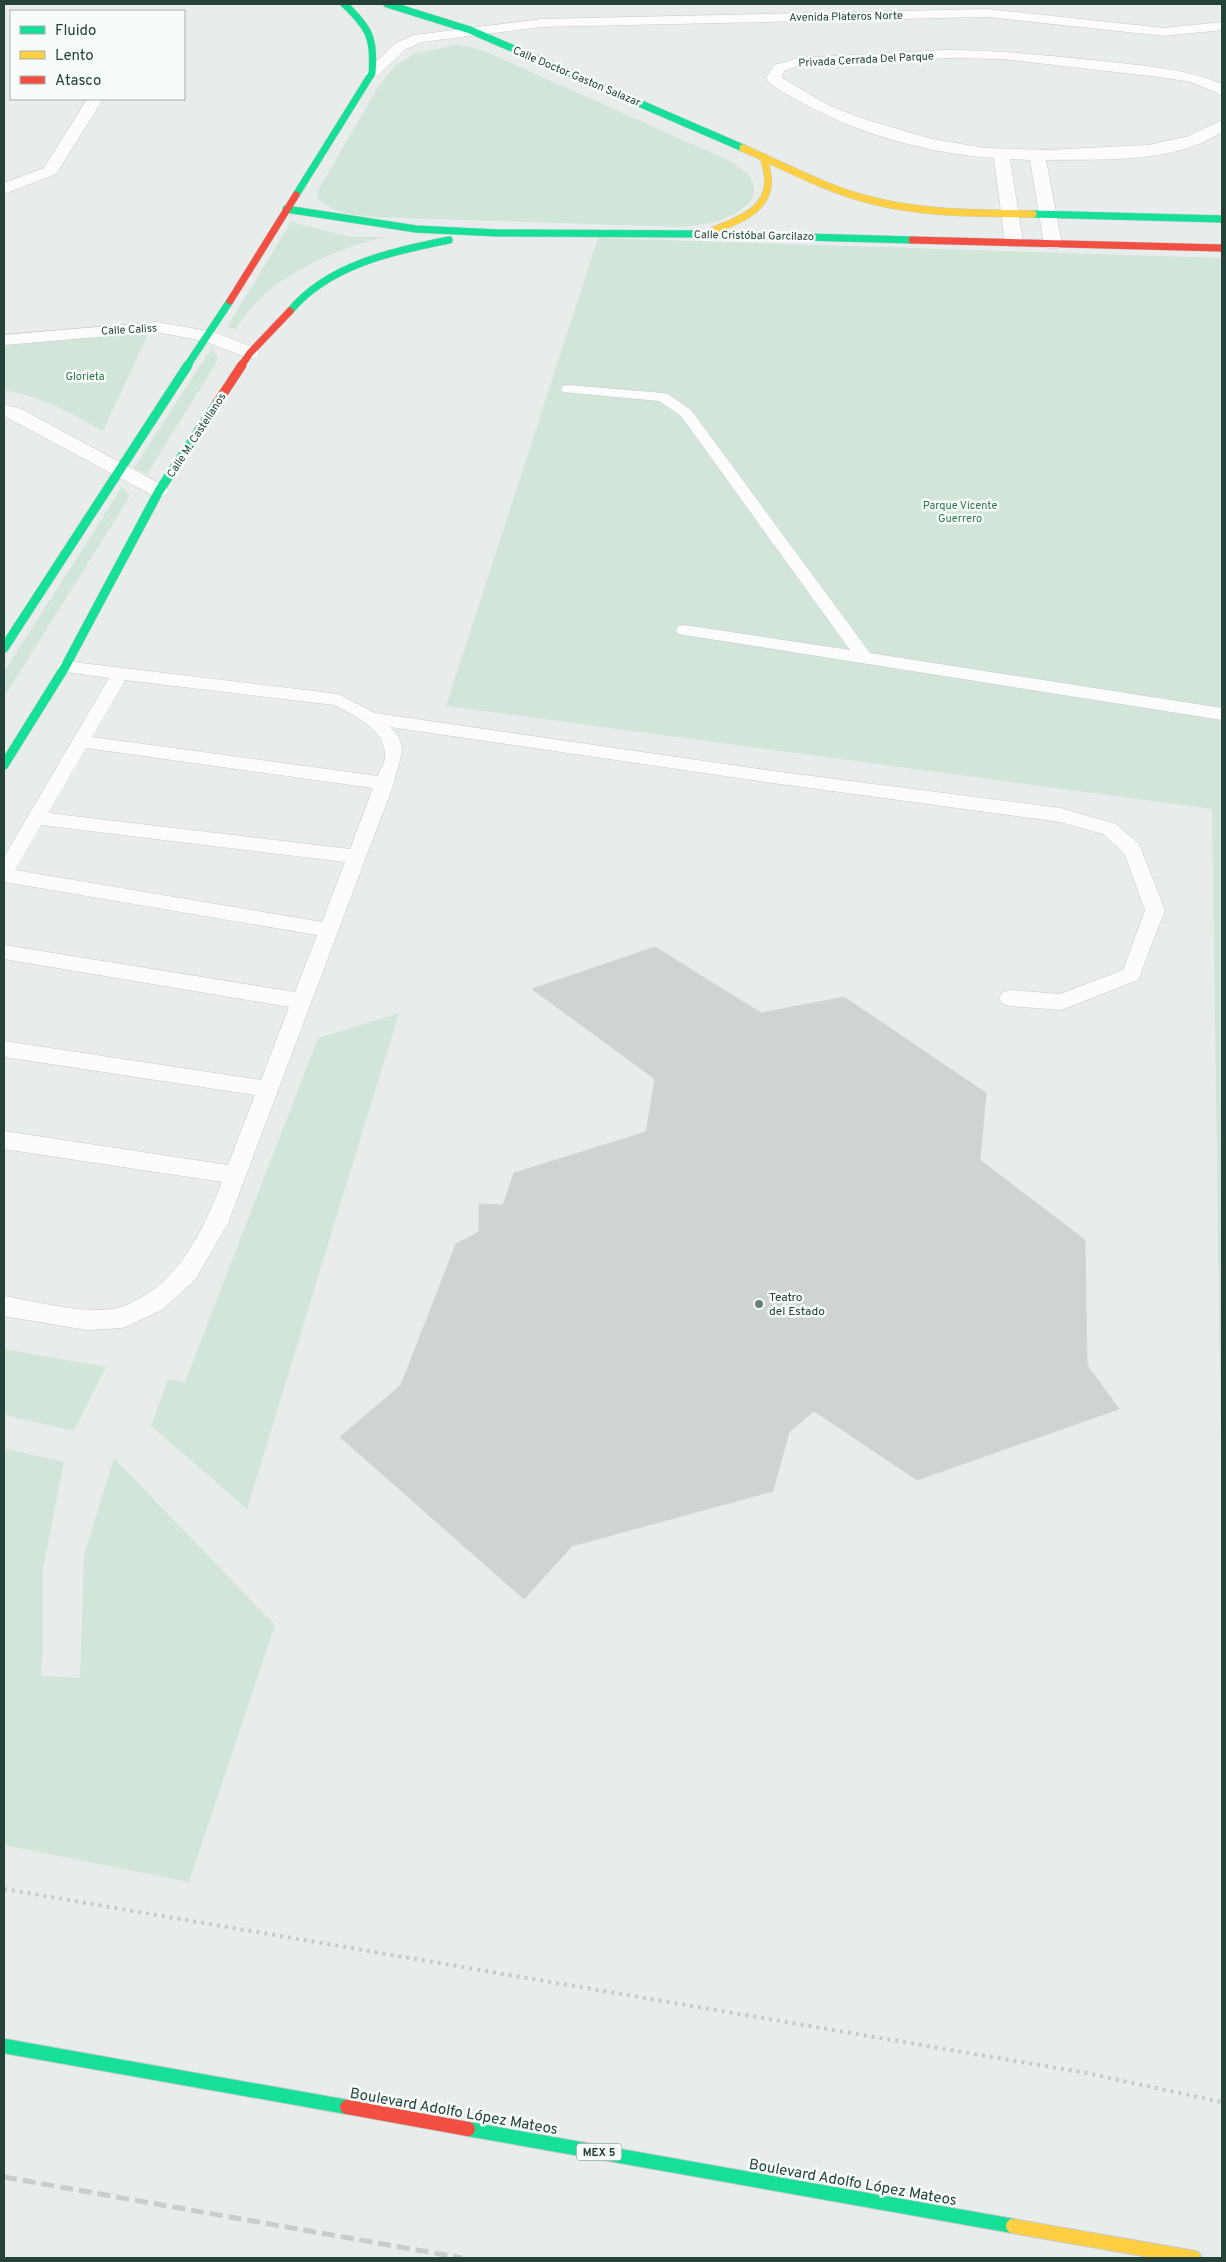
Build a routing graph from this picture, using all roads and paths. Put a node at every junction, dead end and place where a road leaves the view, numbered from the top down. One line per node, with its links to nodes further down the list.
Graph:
1 (344, 4): 6 (street)
2 (386, 4): 5 (street, Calle Doctor Gaston Salazar)
3 (985, 8): 4 (street, Avenida Plateros Norte); 5 (street, Avenida Plateros Norte)
4 (1222, 26)
5 (470, 30): 6 (street, Avenida Plateros Norte); 12 (street, Calle Doctor Gaston Salazar)
6 (372, 73): 14 (street)
7 (1222, 90): 10 (street, Privada Cerrada Del Parque)
8 (94, 100): 13 (street)
9 (1222, 125): 11 (street, Privada Cerrada Del Parque)
10 (1000, 153): 11 (street, Privada Cerrada Del Parque); 15 (street)
11 (1037, 156): 16 (street)
12 (764, 157): 15 (street); 19 (street)
13 (4, 189)
14 (286, 209): 18 (street, Calle Cristóbal Garcilazo); 23 (street)
15 (1009, 214): 16 (street); 20 (street)
16 (1048, 215): 17 (street); 21 (street)
17 (1222, 219)
18 (497, 233): 19 (street, Calle Cristóbal Garcilazo); 25 (street, Calle M. Castellanos)
19 (706, 234): 20 (street, Calle Cristóbal Garcilazo)
20 (1014, 242): 21 (street, Calle Cristóbal Garcilazo)
21 (1053, 244): 22 (street, Calle Cristóbal Garcilazo)
22 (1222, 248)
23 (208, 336): 24 (street, Calle Caliss); 25 (street, Calle Caliss); 28 (street)
24 (4, 340)
25 (250, 353): 29 (street, Calle M. Castellanos)
26 (568, 389): 32 (lane)
27 (4, 410): 28 (street)
28 (122, 470): 29 (street); 31 (street)
29 (160, 491): 33 (street, Calle M. Castellanos)
30 (684, 630): 32 (lane)
31 (4, 648)
32 (865, 659): 35 (lane)
33 (65, 667): 34 (lane); 38 (street, Calle M. Castellanos)
34 (120, 674): 36 (lane); 37 (lane)
35 (1222, 714)
36 (371, 718): 39 (lane); 45 (lane)
37 (80, 741): 39 (lane); 40 (lane)
38 (4, 765)
39 (385, 783): 41 (lane)
40 (36, 818): 41 (lane); 42 (lane)
41 (357, 857): 43 (lane)
42 (4, 874): 43 (lane)
43 (329, 930): 46 (lane)
44 (4, 952): 46 (lane)
45 (1009, 998)
46 (302, 1001): 48 (lane)
47 (4, 1049): 48 (lane)
48 (268, 1089): 50 (lane)
49 (4, 1140): 50 (lane)
50 (235, 1175): 51 (lane)
51 (4, 1306)
52 (4, 1889): 54 (path)
53 (4, 2046): 55 (street, Boulevard Adolfo López Mateos / MEX 5)
54 (1222, 2102)
55 (1194, 2258)

